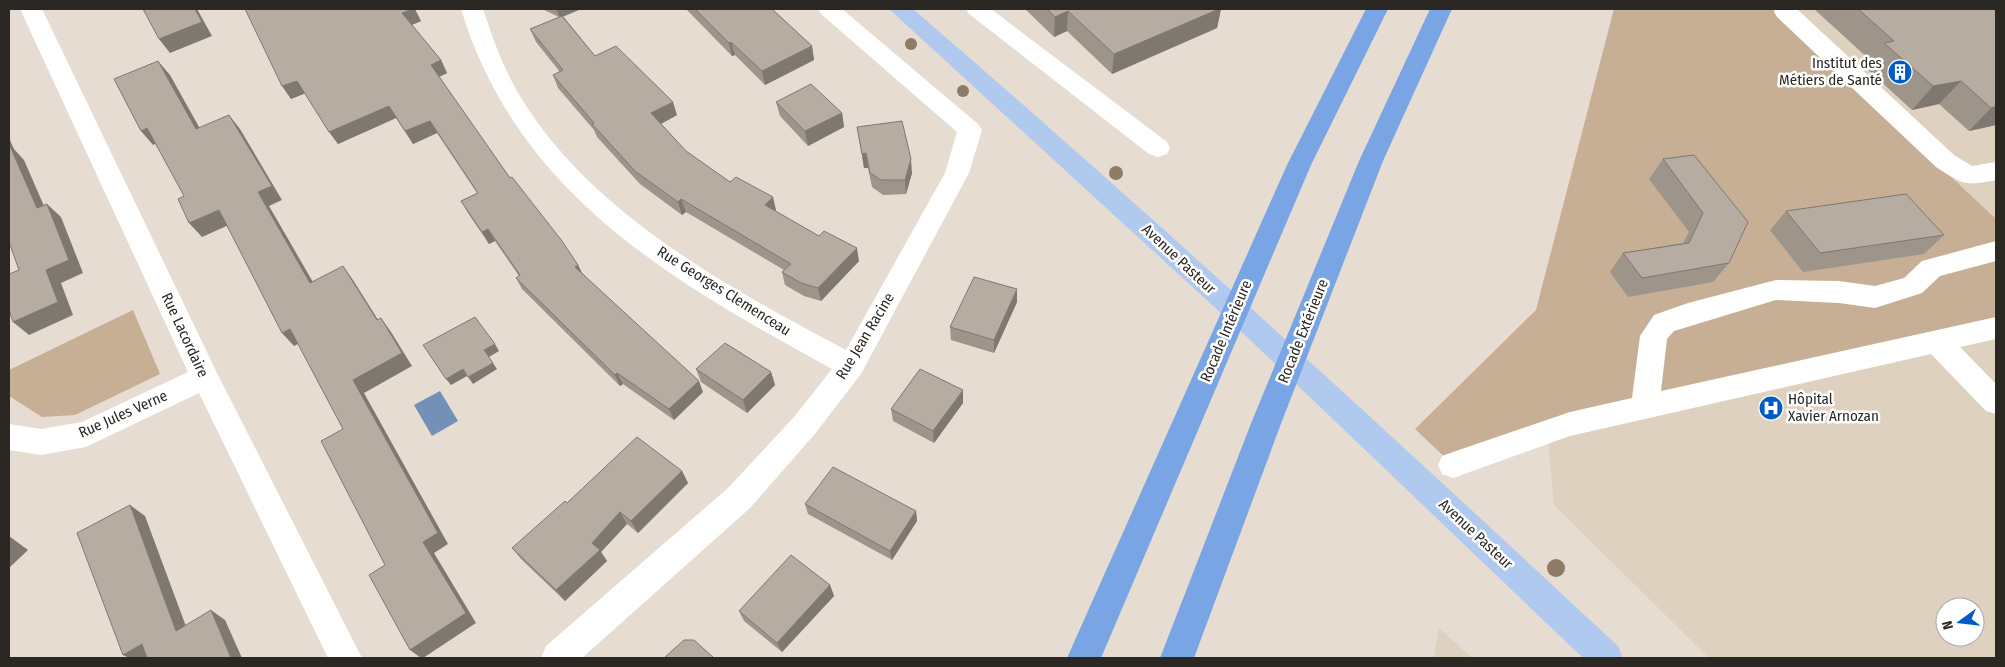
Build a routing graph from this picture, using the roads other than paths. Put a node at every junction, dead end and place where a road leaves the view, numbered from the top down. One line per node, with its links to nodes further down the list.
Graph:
1 (31, 9): 15 (street, Rue Lacordaire)
2 (472, 9): 14 (street, Rue Georges Clemenceau)
3 (829, 9): 14 (street, Rue Jean Racine)
4 (900, 9): 24 (main road, Avenue Pasteur)
5 (977, 9): 9 (street)
6 (1377, 9): 22 (highway, Rocade Intérieure)
7 (1441, 9): 23 (highway, Rocade Extérieure)
8 (1786, 9): 10 (street)
9 (1158, 148)
10 (1996, 170)
11 (1996, 251): 17 (street)
12 (1996, 328): 13 (street)
13 (1936, 342): 16 (street); 17 (street)
14 (851, 366): 21 (street, Rue Jean Racine)
15 (205, 377): 18 (street, Rue Jules Verne); 20 (street, Rue Lacordaire)
16 (1996, 402)
17 (1645, 407): 19 (street)
18 (9, 437)
19 (1453, 465)
20 (345, 658)
21 (558, 658)
22 (1084, 658)
23 (1177, 658)
24 (1606, 658)

